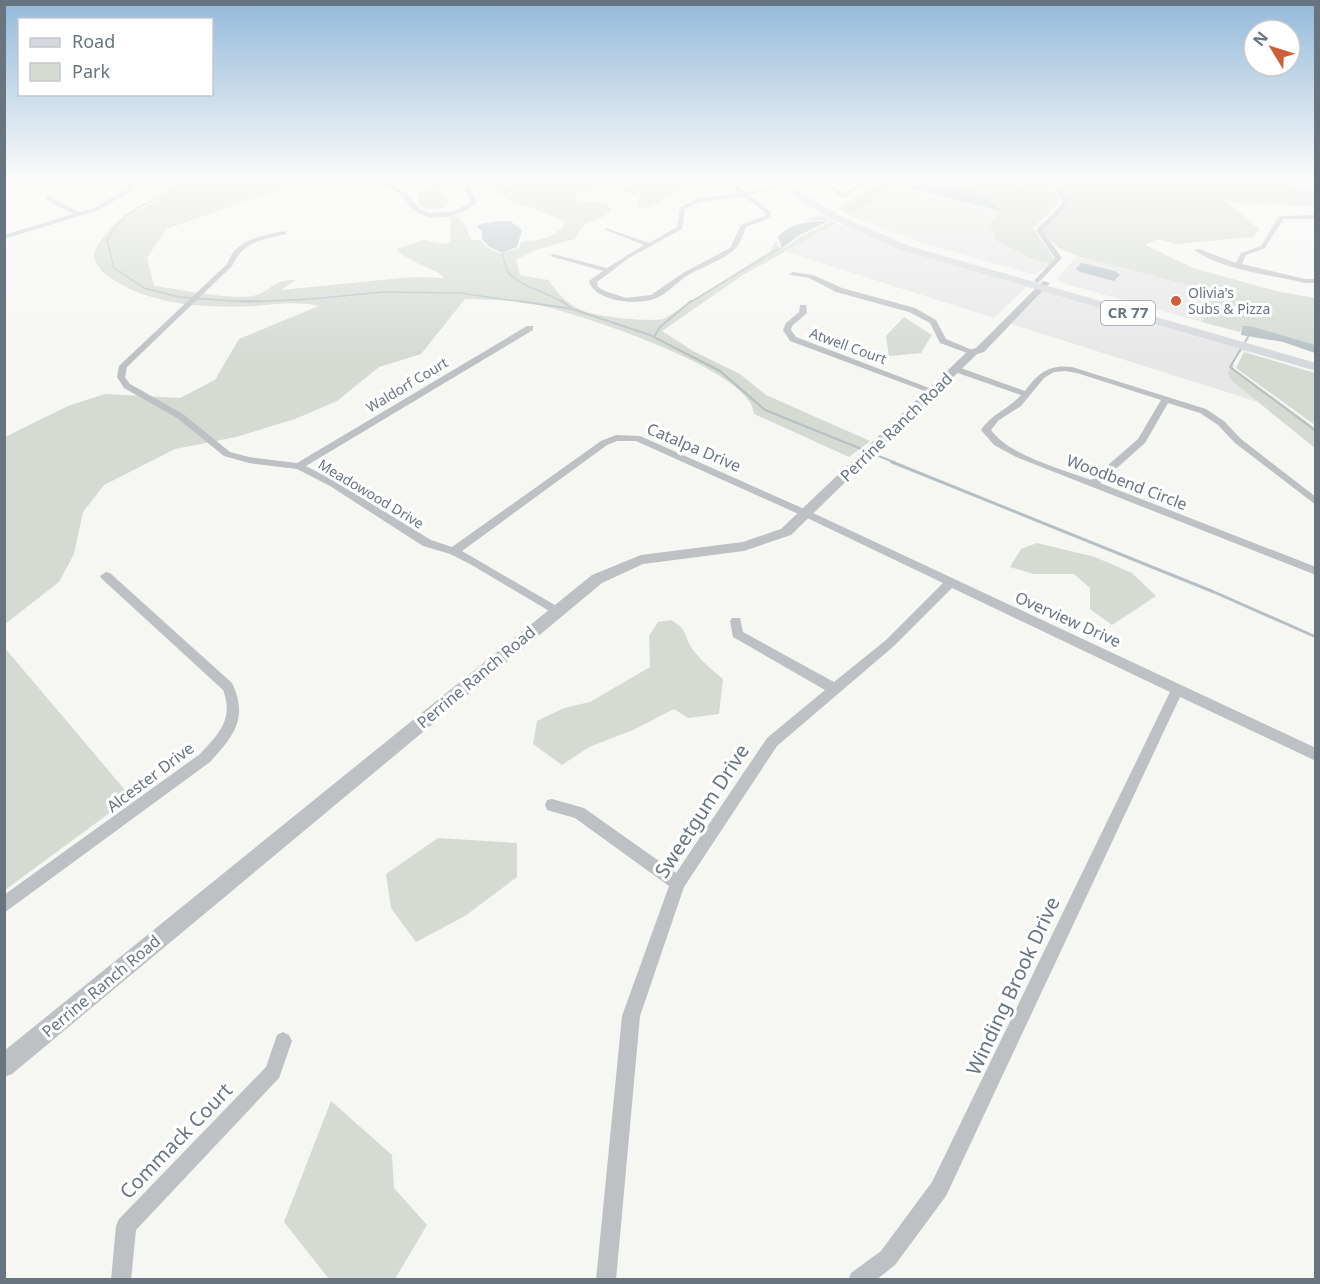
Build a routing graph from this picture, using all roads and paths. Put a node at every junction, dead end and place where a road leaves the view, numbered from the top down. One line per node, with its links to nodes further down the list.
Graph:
1 (266, 238): 29 (street, Meadowood Drive)
2 (633, 238): 9 (street)
3 (665, 238): 9 (street)
4 (739, 238): 13 (street)
5 (883, 238): 16 (main road, CR 77)
6 (890, 238): 16 (main road, CR 77)
7 (1044, 238): 16 (street, Perrine Ranch Road)
8 (1268, 238): 12 (street)
9 (650, 244): 13 (street)
10 (1197, 250): 12 (street)
11 (553, 256): 13 (street)
12 (1238, 265): 15 (street)
13 (608, 270)
14 (793, 274): 22 (street)
15 (1316, 281)
16 (1039, 284): 19 (main road, CR 77); 20 (main road, CR 77); 22 (street, Perrine Ranch Road)
17 (803, 307): 26 (street, Atwell Court)
18 (530, 328): 29 (street, Waldorf Court)
19 (1198, 333): 20 (main road); 21 (main road, CR 77)
20 (1231, 336): 21 (main road, CR 77)
21 (1267, 350): 23 (main road, CR 77); 25 (main road, CR 77)
22 (973, 352): 24 (street, Perrine Ranch Road)
23 (1316, 360)
24 (958, 367): 26 (street, Perrine Ranch Road); 27 (street)
25 (1316, 367)
26 (933, 391): 32 (street, Perrine Ranch Road)
27 (1028, 392): 28 (street, Woodbend Circle); 30 (street, Woodbend Circle)
28 (1166, 399): 30 (street); 31 (street, Woodbend Circle)
29 (299, 466): 33 (street, Meadowood Drive)
30 (1092, 485): 34 (street, Woodbend Circle)
31 (1316, 502)
32 (807, 514): 33 (street, Catalpa Drive); 36 (street, Overview Drive); 37 (street, Perrine Ranch Road)
33 (454, 551): 37 (street, Meadowood Drive)
34 (1316, 572)
35 (106, 576): 44 (street, Alcester Drive)
36 (950, 583): 39 (street, Sweetgum Drive); 40 (street, Overview Drive)
37 (556, 611): 46 (street, Perrine Ranch Road)
38 (736, 621): 39 (street)
39 (835, 689): 43 (street, Sweetgum Drive)
40 (1177, 690): 41 (street, Overview Drive); 49 (street, Winding Brook Drive)
41 (1316, 755)
42 (552, 805): 43 (street)
43 (678, 883): 48 (street, Sweetgum Drive)
44 (4, 905)
45 (283, 1041): 47 (street, Commack Court)
46 (4, 1066)
47 (122, 1280)
48 (606, 1280)
49 (858, 1280)

